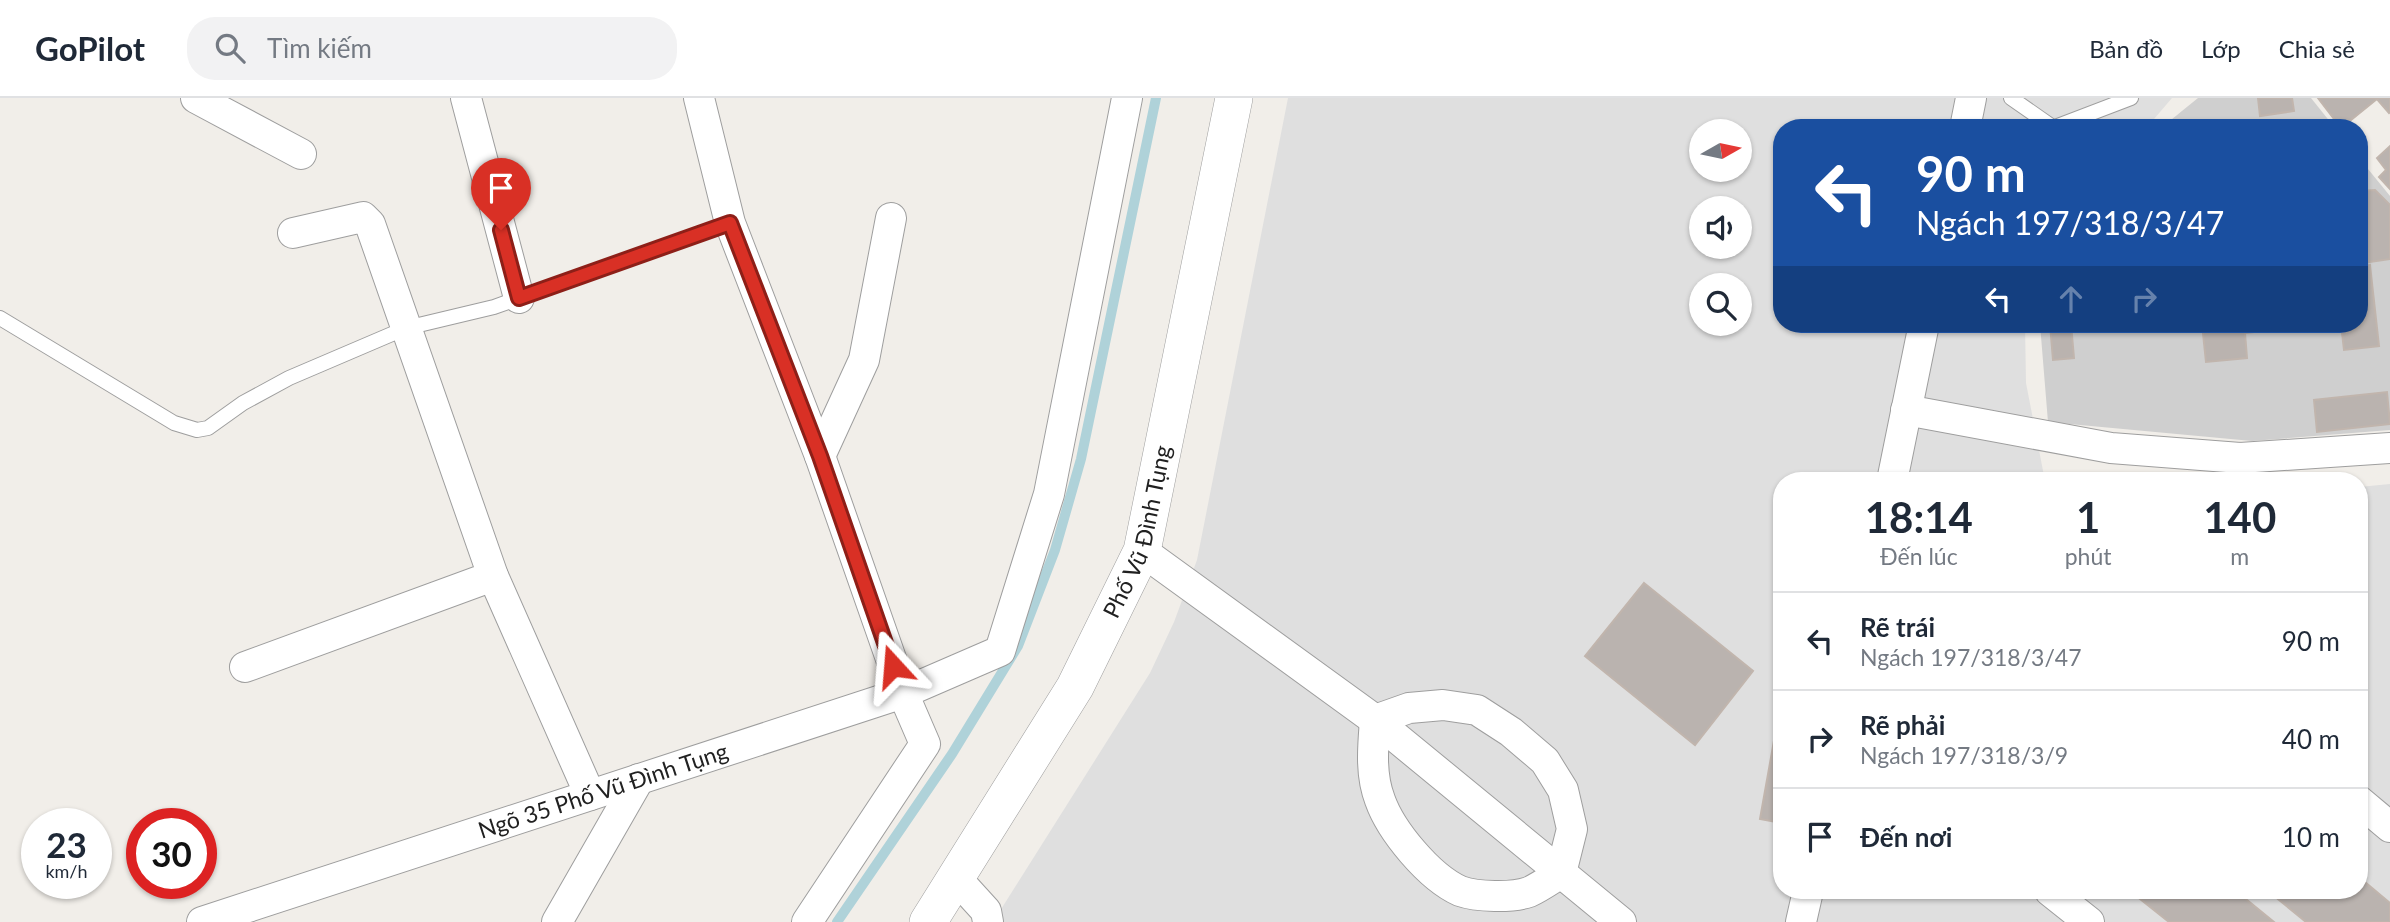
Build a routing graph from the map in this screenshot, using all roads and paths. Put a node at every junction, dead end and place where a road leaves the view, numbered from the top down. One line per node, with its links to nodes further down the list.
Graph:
1 (196, 98): 12 (street)
2 (466, 98): 16 (street)
3 (699, 98): 14 (street)
4 (1127, 98): 27 (street, Ngõ 35 Phố Vũ Đình Tụng)
5 (1234, 98): 24 (street, Phố Vũ Đình Tụng)
6 (1971, 98): 9 (street)
7 (2011, 98): 10 (lane)
8 (2131, 98): 11 (lane)
9 (1967, 119)
10 (2042, 119)
11 (2075, 119)
12 (301, 154)
13 (891, 218): 22 (street)
14 (730, 223): 16 (lane); 22 (street)
15 (293, 233): 18 (street)
16 (519, 298): 18 (lane)
17 (0, 318): 18 (lane)
18 (406, 328): 25 (street)
19 (1927, 333): 20 (street)
20 (1906, 410): 21 (street); 23 (street)
21 (2390, 448)
22 (820, 456): 27 (street)
23 (1894, 472)
24 (1142, 551): 28 (street); 34 (street, Phố Vũ Đình Tụng)
25 (493, 576): 26 (street); 30 (street)
26 (245, 667)
27 (902, 693): 29 (street, Ngõ 35 Phố Vũ Đình Tụng); 39 (street)
28 (1375, 720): 33 (street); 33 (street); 33 (street)
29 (639, 779): 30 (street, Ngõ 35 Phố Vũ Đình Tụng); 38 (street)
30 (590, 795): 37 (street, Ngõ 35 Phố Vũ Đình Tụng)
31 (2368, 809): 32 (street)
32 (2390, 827)
33 (1562, 873): 42 (street)
34 (956, 878): 40 (street, Phố Vũ Đình Tụng); 41 (street)
35 (1806, 899): 43 (street)
36 (2060, 899): 44 (street)
37 (202, 922)
38 (557, 922)
39 (807, 922)
40 (928, 922)
41 (988, 922)
42 (1620, 922)
43 (1801, 922)
44 (2089, 922)

